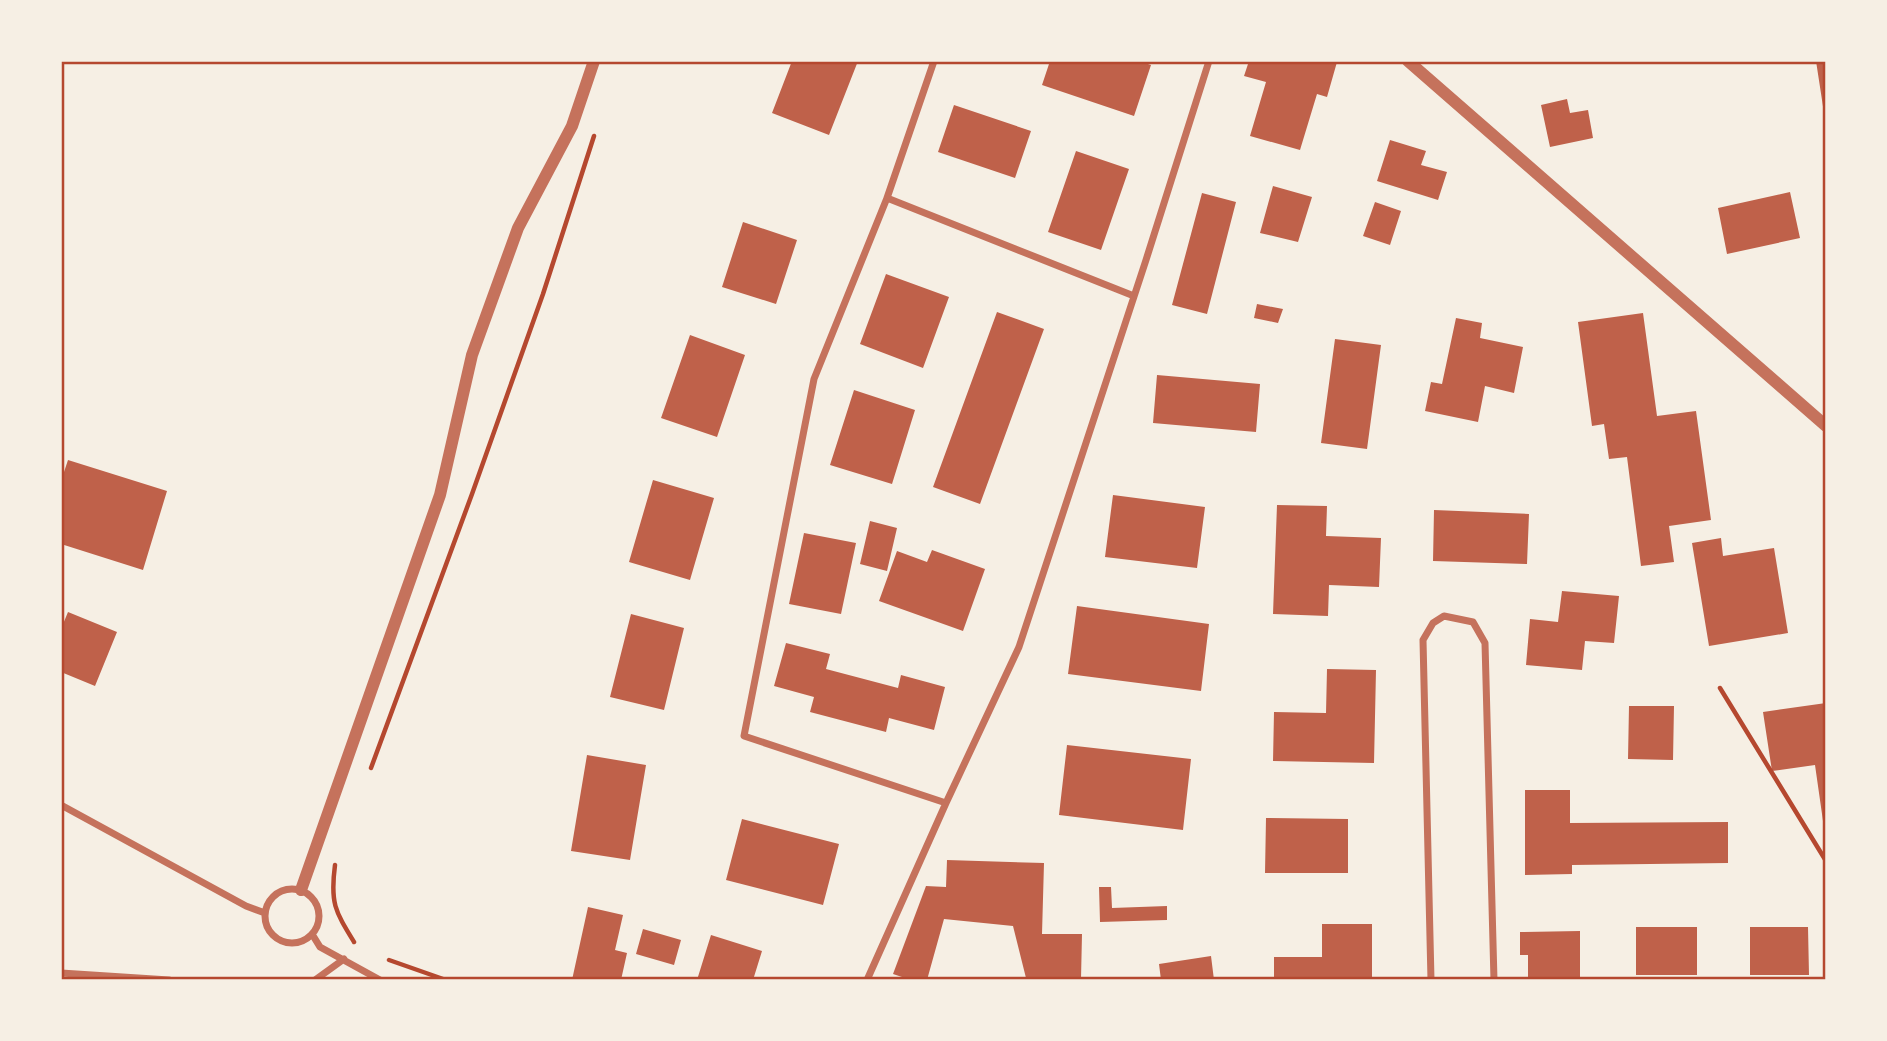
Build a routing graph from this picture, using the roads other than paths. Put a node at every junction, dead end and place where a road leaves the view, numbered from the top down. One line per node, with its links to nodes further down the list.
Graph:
1 (594, 61): 10 (street)
2 (934, 61): 5 (street)
3 (1209, 61): 6 (street)
4 (1408, 61): 7 (street)
5 (887, 198): 6 (street); 8 (street)
6 (1134, 296): 8 (street)
7 (1826, 426)
8 (946, 803): 18 (street)
9 (61, 805): 11 (street)
10 (301, 890): 11 (street); 12 (street)
11 (265, 913): 12 (street)
12 (312, 934): 13 (street)
13 (344, 960): 16 (street); 17 (street)
14 (61, 973): 15 (street)
15 (169, 980)
16 (314, 980)
17 (380, 980)
18 (867, 980)
19 (1431, 980): 20 (street)
20 (1494, 980)

